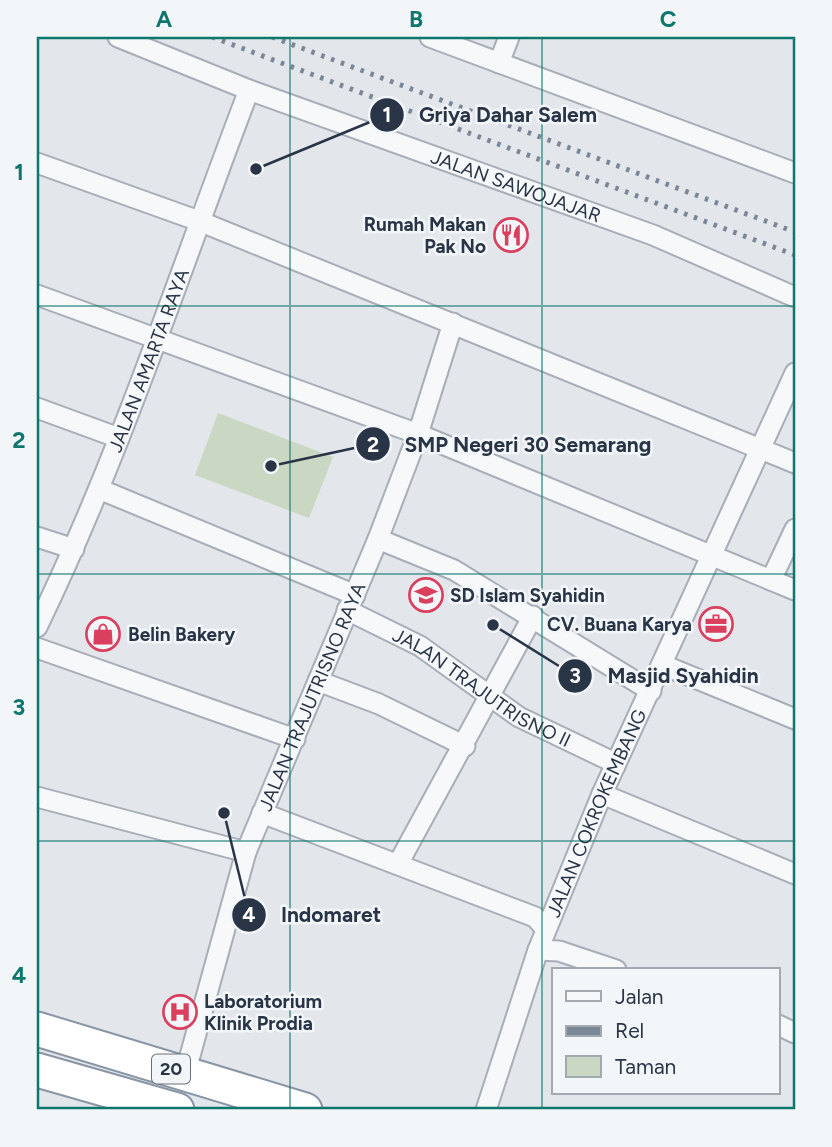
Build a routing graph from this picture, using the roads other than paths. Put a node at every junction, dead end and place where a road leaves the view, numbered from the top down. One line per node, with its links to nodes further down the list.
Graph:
1 (118, 37): 5 (street, JALAN SAWOJAJAR)
2 (509, 37): 4 (street)
3 (438, 38): 4 (street)
4 (499, 63): 7 (street)
5 (249, 90): 8 (street, JALAN AMARTA RAYA); 10 (street, JALAN SAWOJAJAR)
6 (37, 163): 8 (street)
7 (795, 173)
8 (199, 221): 11 (street); 12 (street, JALAN AMARTA RAYA)
9 (37, 295): 12 (street)
10 (795, 298)
11 (453, 323): 15 (street, JALAN TRAJUTRISNO RAYA); 17 (street)
12 (154, 339): 15 (street); 16 (street, JALAN AMARTA RAYA)
13 (795, 373): 17 (street, JALAN COKROKEMBANG)
14 (37, 408): 16 (street)
15 (418, 435): 22 (street, JALAN TRAJUTRISNO RAYA); 24 (street)
16 (119, 438): 19 (street, JALAN AMARTA RAYA)
17 (760, 450): 18 (street); 24 (street, JALAN COKROKEMBANG)
18 (795, 463)
19 (99, 489): 23 (street, JALAN AMARTA RAYA); 27 (street, JALAN TRAJUTRISNO II)
20 (795, 529): 25 (street)
21 (37, 537): 23 (street)
22 (378, 539): 27 (street, JALAN TRAJUTRISNO RAYA); 28 (street)
23 (74, 550): 29 (street, JALAN AMARTA RAYA)
24 (713, 557): 25 (street); 31 (street, JALAN COKROKEMBANG)
25 (771, 580): 26 (street)
26 (795, 590)
27 (351, 602): 32 (street, JALAN TRAJUTRISNO RAYA); 34 (street, JALAN TRAJUTRISNO II)
28 (533, 616): 33 (street); 34 (street)
29 (37, 627)
30 (37, 648): 36 (street)
31 (663, 665): 33 (street, JALAN COKROKEMBANG); 35 (street)
32 (318, 681): 36 (street, JALAN TRAJUTRISNO RAYA); 37 (street)
33 (651, 691): 38 (street, JALAN COKROKEMBANG)
34 (491, 696): 37 (street); 38 (street, JALAN TRAJUTRISNO II)
35 (795, 719)
36 (295, 738): 41 (street, JALAN TRAJUTRISNO RAYA)
37 (465, 747): 43 (street)
38 (615, 766): 39 (street, JALAN COKROKEMBANG)
39 (602, 794): 44 (street); 45 (street, JALAN COKROKEMBANG)
40 (37, 797): 42 (street)
41 (262, 813): 42 (street, JALAN TRAJUTRISNO RAYA); 43 (street)
42 (246, 852): 50 (street, JALAN TRAJUTRISNO RAYA)
43 (398, 864): 45 (street)
44 (795, 874)
45 (546, 929): 46 (street, JALAN COKROKEMBANG)
46 (538, 950): 47 (street); 53 (street, JALAN COKROKEMBANG)
47 (610, 968)
48 (37, 1029): 50 (highway, 20)
49 (37, 1070): 51 (highway, 20)
50 (185, 1073): 52 (highway, 20)
51 (177, 1110)
52 (305, 1110)
53 (486, 1110)

